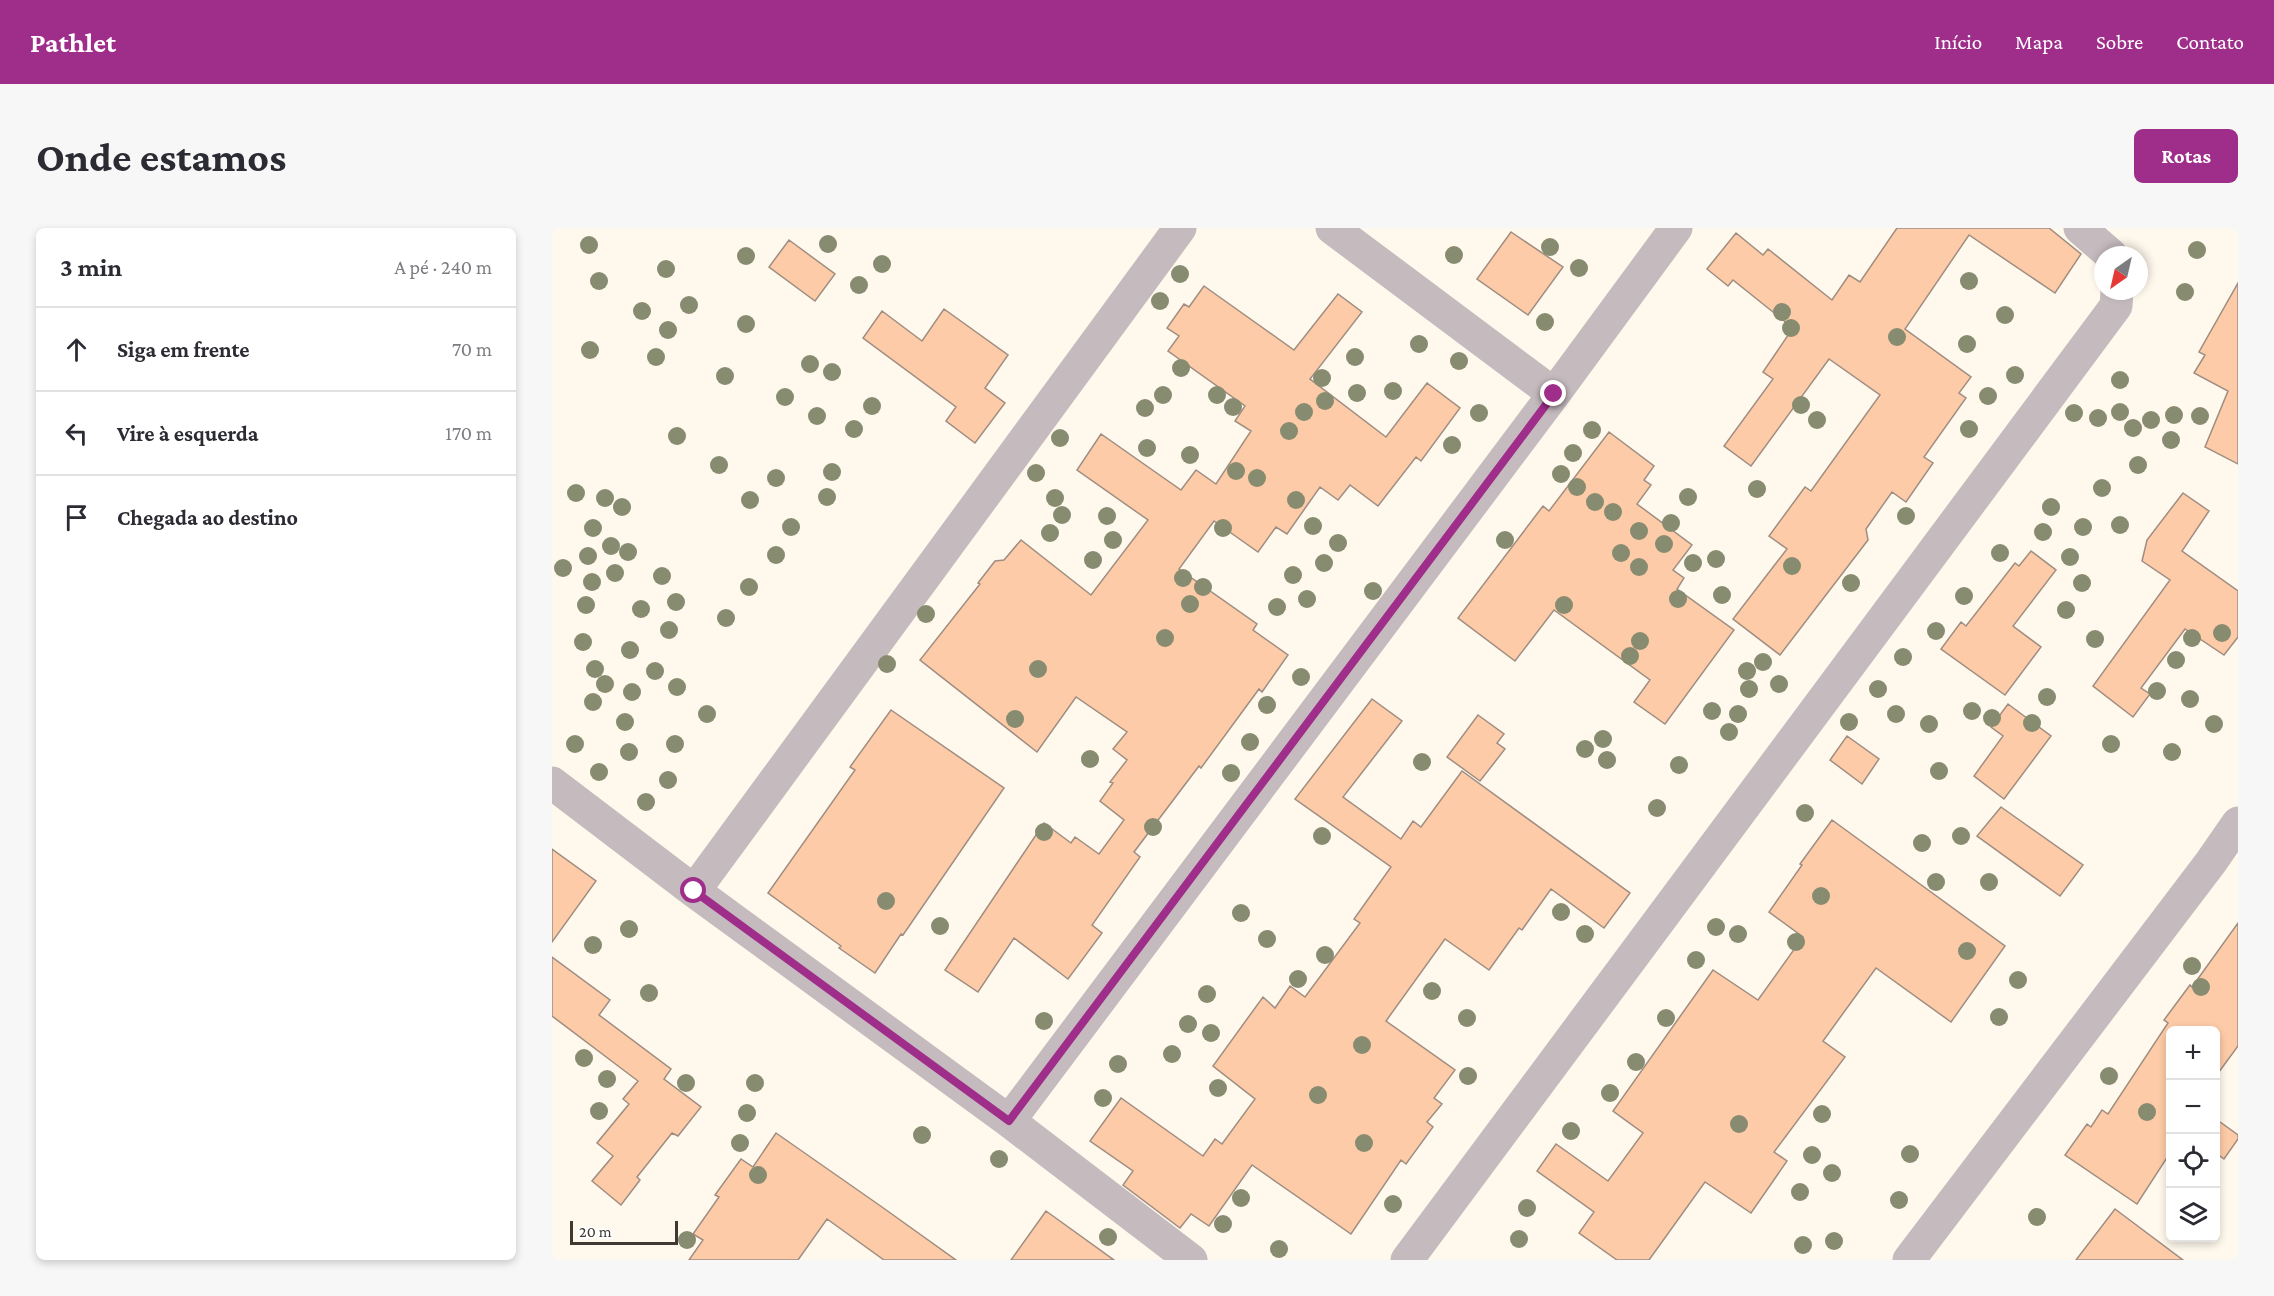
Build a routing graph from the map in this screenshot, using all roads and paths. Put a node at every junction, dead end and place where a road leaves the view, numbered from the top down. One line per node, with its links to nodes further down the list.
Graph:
1 (1180, 228): 10 (street)
2 (1332, 228): 7 (street)
3 (1676, 228): 7 (street)
4 (2080, 228): 5 (street)
5 (2101, 246)
6 (2116, 300): 13 (street)
7 (1554, 394): 11 (street)
8 (552, 783): 10 (street)
9 (2238, 823): 14 (street)
10 (694, 891): 11 (street)
11 (1009, 1121): 12 (street)
12 (1191, 1260)
13 (1407, 1260)
14 (1909, 1260)

